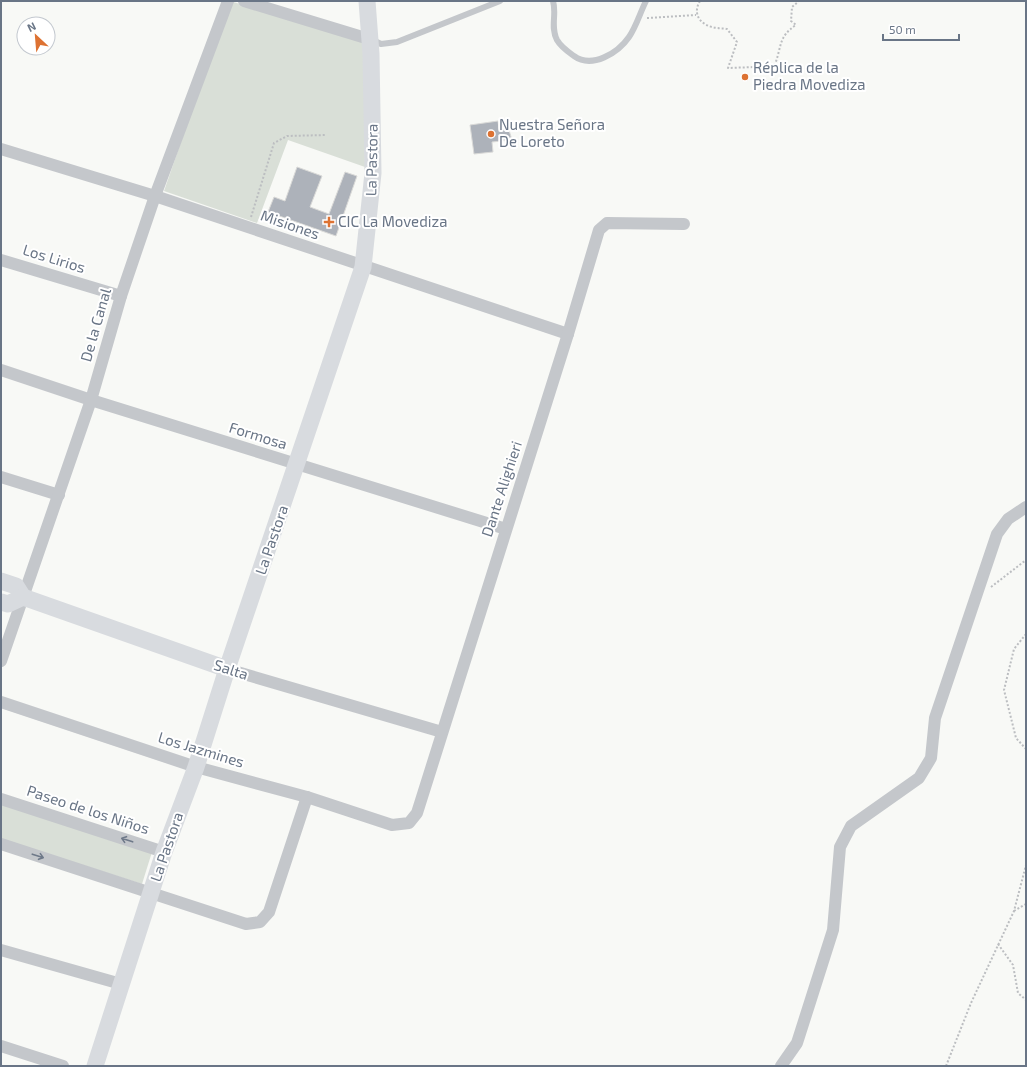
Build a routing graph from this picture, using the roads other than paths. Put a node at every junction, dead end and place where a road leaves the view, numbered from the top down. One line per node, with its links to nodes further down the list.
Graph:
1 (228, 1): 9 (street, De la Canal)
2 (244, 1): 7 (street)
3 (367, 1): 7 (street, La Pastora)
4 (500, 1): 7 (lane)
5 (553, 1): 6 (lane)
6 (646, 1)
7 (370, 39): 12 (street, La Pastora)
8 (1, 149): 9 (street, Misiones)
9 (155, 196): 12 (street, Misiones); 13 (street, De la Canal)
10 (684, 224): 14 (street, Dante Alighieri)
11 (1, 260): 13 (street, Los Lirios)
12 (363, 267): 14 (street, Misiones); 17 (street, La Pastora)
13 (121, 296): 16 (street, De la Canal)
14 (568, 334): 21 (street, Dante Alighieri)
15 (1, 370): 16 (street, Formosa)
16 (91, 400): 17 (street, Formosa); 19 (street, De la Canal)
17 (298, 465): 21 (street, Formosa); 26 (street, La Pastora)
18 (1, 477): 19 (street)
19 (59, 496): 23 (street, De la Canal)
20 (1026, 507): 41 (street)
21 (506, 530): 28 (street, Dante Alighieri)
22 (1, 581): 23 (street, Salta)
23 (22, 597): 24 (street); 25 (street, De la Canal); 26 (street, Salta)
24 (1, 602)
25 (1, 661)
26 (227, 669): 28 (street, Salta); 29 (street, La Pastora)
27 (1, 702): 29 (street, Los Jazmines)
28 (442, 732): 32 (street, Dante Alighieri)
29 (196, 767): 30 (street, Los Jazmines); 34 (street, La Pastora)
30 (307, 797): 32 (street, Los Jazmines); 35 (street)
31 (1, 799): 34 (street, Paseo de los Niños, one-way to 31)
32 (392, 825)
33 (1, 844): 35 (street, one-way to 35)
34 (164, 852): 35 (street, La Pastora)
35 (152, 892): 37 (street, La Pastora)
36 (1, 950): 37 (street)
37 (122, 984): 40 (street, La Pastora)
38 (1, 1046): 39 (street)
39 (63, 1066)
40 (95, 1066)
41 (781, 1066)

